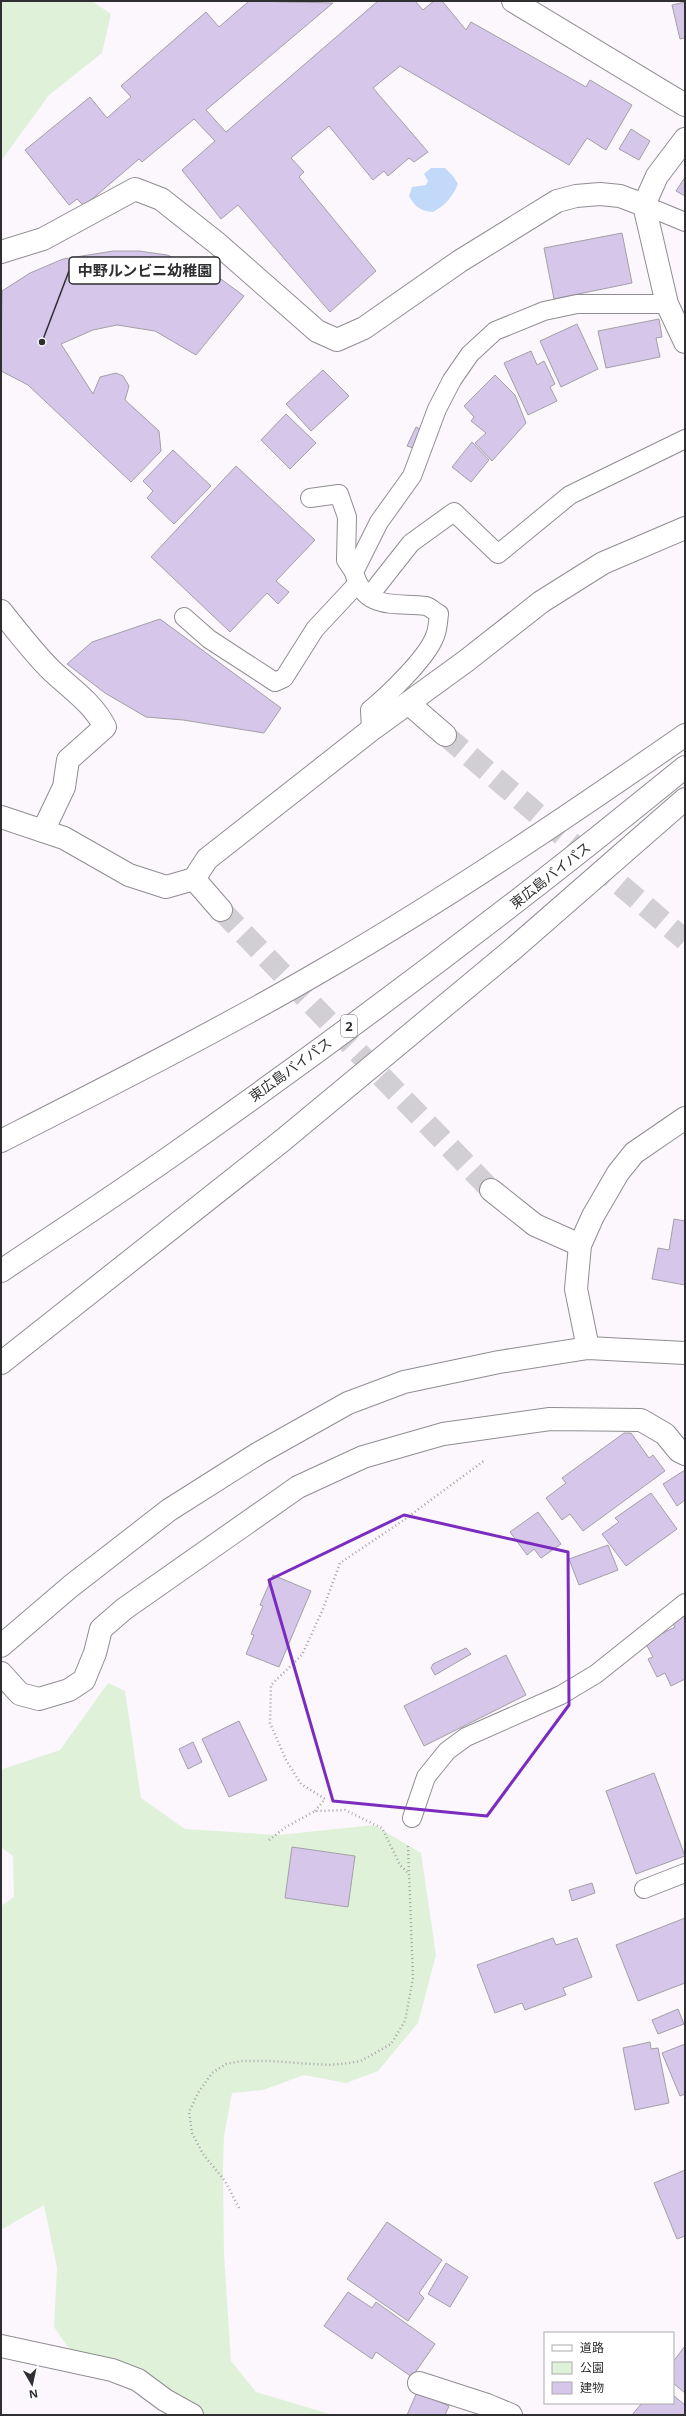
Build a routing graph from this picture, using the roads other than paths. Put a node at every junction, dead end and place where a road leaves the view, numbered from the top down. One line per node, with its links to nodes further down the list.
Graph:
1 (513, 1): 2 (main road)
2 (685, 105)
3 (685, 139): 4 (main road)
4 (644, 205): 5 (lane); 6 (main road); 7 (main road)
5 (685, 222)
6 (1, 252)
7 (667, 304): 8 (main road); 12 (lane)
8 (685, 342)
9 (685, 439): 12 (lane)
10 (310, 498): 12 (lane)
11 (685, 528): 15 (main road)
12 (360, 584): 14 (lane); 16 (lane)
13 (1, 611): 22 (main road)
14 (184, 617)
15 (408, 703): 16 (main road); 17 (main road)
16 (371, 730): 23 (main road)
17 (445, 735)
18 (685, 735): 26 (main road)
19 (685, 767): 29 (main road, 東広島バイパス / 2)
20 (685, 799): 32 (main road)
21 (1, 817): 22 (main road)
22 (43, 831): 23 (main road)
23 (194, 879): 24 (main road)
24 (221, 910)
25 (685, 1118): 28 (main road)
26 (1, 1141)
27 (491, 1190): 28 (main road)
28 (580, 1245): 30 (main road)
29 (1, 1271)
30 (588, 1348): 31 (main road); 35 (main road)
31 (685, 1353)
32 (1, 1362)
33 (685, 1454): 36 (main road)
34 (685, 1603): 37 (lane)
35 (1, 1646)
36 (1, 1673)
37 (412, 1818)
38 (685, 1873): 39 (lane)
39 (644, 1888)
40 (1, 2346): 42 (main road)
41 (419, 2383): 43 (main road)
42 (192, 2415)
43 (511, 2415)

